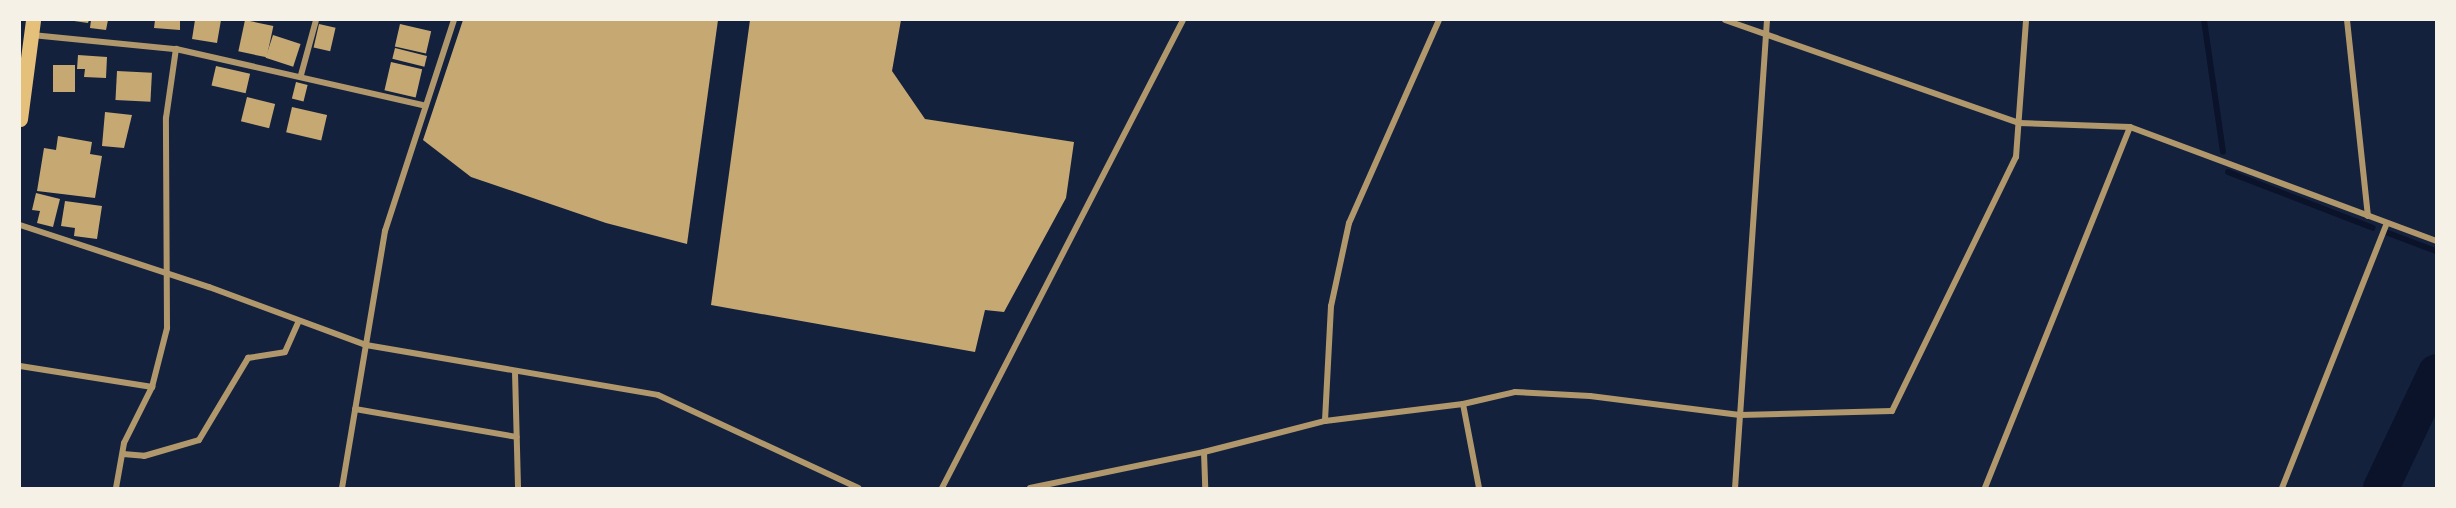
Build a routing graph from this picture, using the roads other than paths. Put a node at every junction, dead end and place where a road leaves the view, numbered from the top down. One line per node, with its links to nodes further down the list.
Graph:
1 (316, 20): 12 (street)
2 (454, 20): 13 (street)
3 (1183, 20): 38 (street)
4 (1440, 20): 30 (street)
5 (1725, 20): 10 (street)
6 (1767, 20): 10 (street)
7 (2026, 20): 15 (street)
8 (2348, 20): 17 (street)
9 (32, 27): 11 (street); 14 (main road)
10 (1766, 36): 15 (street); 29 (street)
11 (176, 49): 12 (street); 21 (street)
12 (302, 75): 13 (street)
13 (426, 106): 23 (street)
14 (20, 120)
15 (2019, 123): 16 (street); 29 (street)
16 (2130, 127): 17 (street); 43 (street)
17 (2368, 216): 18 (street)
18 (2386, 223): 20 (street); 44 (street)
19 (20, 225): 21 (street)
20 (2436, 241)
21 (170, 275): 22 (street); 26 (street)
22 (298, 322): 23 (street); 33 (street)
23 (366, 345): 25 (street); 28 (street)
24 (20, 366): 26 (street)
25 (515, 372): 31 (street); 37 (street)
26 (152, 387): 33 (street)
27 (1463, 404): 29 (street); 30 (street); 41 (street)
28 (355, 409): 31 (street); 35 (street)
29 (1740, 415): 42 (street)
30 (1325, 421): 32 (street)
31 (517, 437): 36 (street)
32 (1204, 452): 39 (street); 40 (street)
33 (123, 454): 34 (street)
34 (116, 489)
35 (342, 489)
36 (518, 489)
37 (858, 489)
38 (942, 489)
39 (1029, 489)
40 (1204, 489)
41 (1479, 489)
42 (1735, 489)
43 (1985, 489)
44 (2282, 489)

